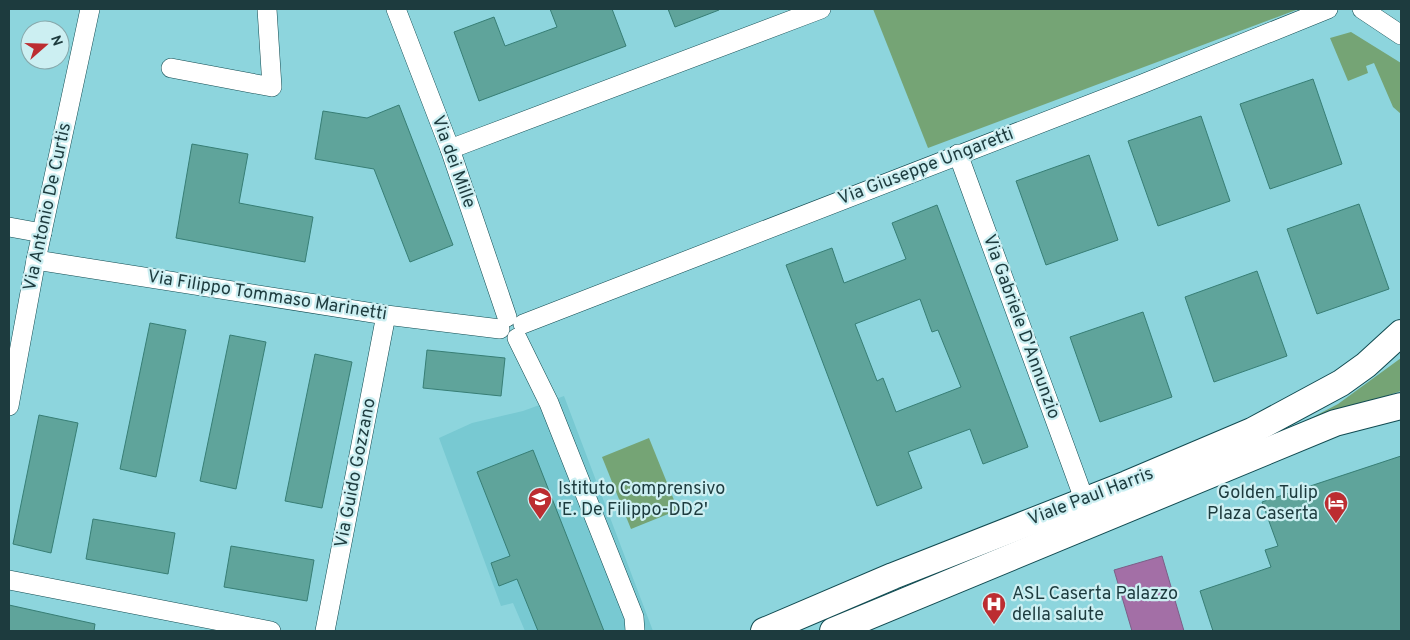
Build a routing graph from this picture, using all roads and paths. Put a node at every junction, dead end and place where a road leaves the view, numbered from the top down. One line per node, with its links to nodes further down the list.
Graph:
1 (90, 9): 12 (street, Via Antonio De Curtis)
2 (267, 9): 8 (street)
3 (396, 9): 9 (street, Via dei Mille)
4 (821, 9): 9 (street)
5 (1328, 9): 10 (street, Via Giuseppe Ungaretti)
6 (1362, 9): 7 (street)
7 (1401, 36)
8 (171, 68)
9 (450, 149): 15 (street, Via dei Mille)
10 (958, 154): 15 (street, Via Giuseppe Ungaretti); 19 (street, Via Gabriele D'Annunzio)
11 (9, 227): 12 (street)
12 (42, 233): 13 (street, Via Antonio De Curtis)
13 (36, 260): 14 (street, Via Filippo Tommaso Marinetti); 17 (street, Via Antonio De Curtis)
14 (386, 315): 15 (street, Via Filippo Tommaso Marinetti); 22 (street, Via Guido Gozzano)
15 (512, 327): 23 (street, Via dei Mille)
16 (1401, 333): 19 (street, Viale Paul Harris)
17 (9, 400)
18 (1401, 406): 25 (street, Viale Paul Harris)
19 (1084, 499): 24 (street, Viale Paul Harris)
20 (9, 580): 21 (street)
21 (271, 631)
22 (325, 631)
23 (635, 631)
24 (764, 631)
25 (833, 631)

